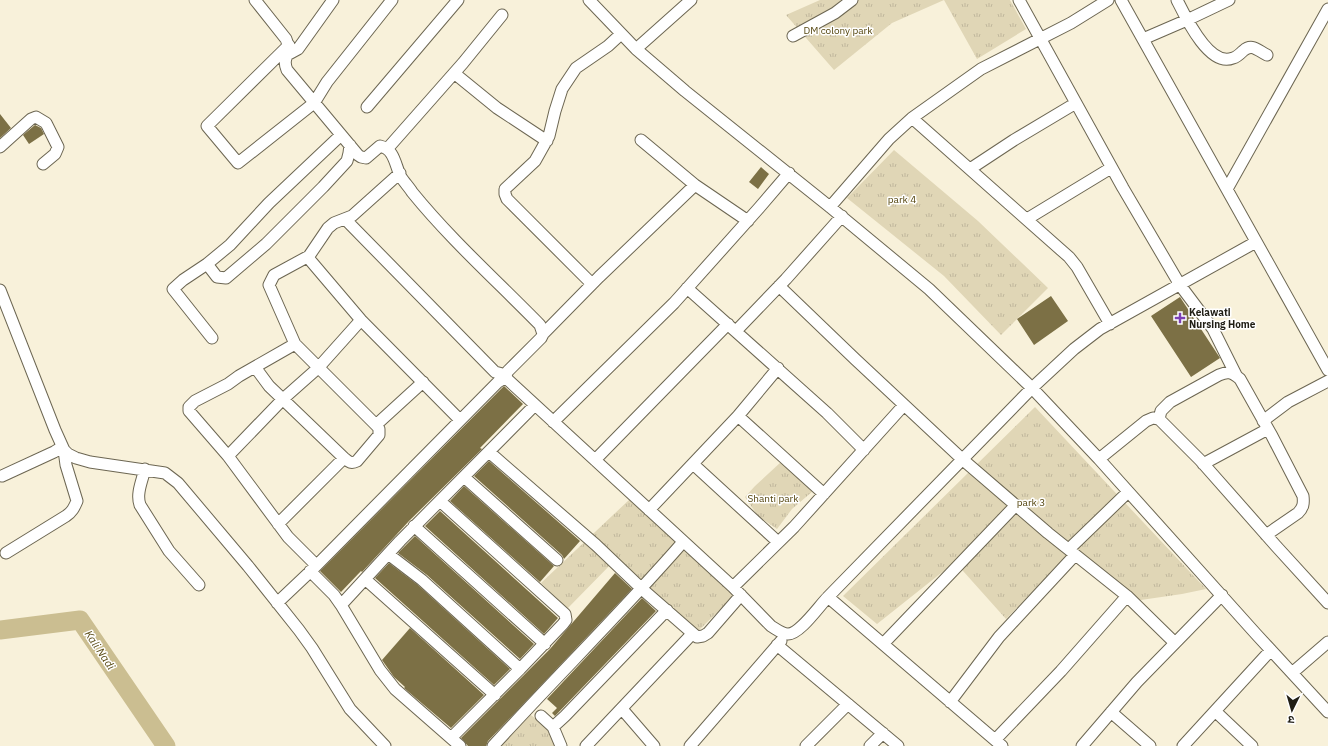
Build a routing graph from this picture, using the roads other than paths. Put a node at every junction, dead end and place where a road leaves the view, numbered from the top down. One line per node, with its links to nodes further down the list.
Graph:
1 (255, 0): 21 (street)
2 (333, 0): 21 (street)
3 (392, 0): 24 (street)
4 (458, 0): 26 (street)
5 (589, 0): 16 (street)
6 (691, 0): 20 (street)
7 (852, 0): 17 (street)
8 (1019, 0): 18 (street)
9 (1108, 0): 18 (street)
10 (1121, 0): 19 (street)
11 (1177, 0): 15 (street)
12 (1229, 0): 15 (street)
13 (1328, 9): 40 (street)
14 (502, 14): 23 (street)
15 (1187, 20): 19 (street); 22 (street)
16 (621, 34): 20 (street); 30 (street)
17 (793, 36)
18 (1040, 39): 25 (street); 27 (street)
19 (1143, 39): 40 (street)
20 (636, 49): 37 (street)
21 (288, 50): 24 (street); 24 (street)
22 (1267, 55)
23 (454, 73): 30 (street); 33 (street)
24 (314, 103): 28 (street)
25 (1076, 103): 35 (street); 36 (street)
26 (367, 107)
27 (912, 118): 36 (street); 41 (street)
28 (341, 135): 31 (street); 48 (street)
29 (642, 140): 39 (street)
30 (547, 141): 49 (street)
31 (350, 145): 33 (street); 48 (street)
32 (0, 147): 34 (street)
33 (388, 150): 38 (street)
34 (43, 164)
35 (1112, 168): 44 (street); 50 (street)
36 (970, 169): 44 (street)
37 (789, 173): 41 (street); 45 (street)
38 (400, 174): 43 (street); 57 (street)
39 (695, 185): 45 (street); 49 (street)
40 (1227, 189): 46 (street)
41 (830, 207): 42 (street)
42 (842, 216): 51 (street); 68 (street)
43 (345, 219): 47 (street); 65 (street)
44 (1027, 219): 55 (street)
45 (748, 221): 52 (street)
46 (1256, 242): 50 (street); 63 (street)
47 (309, 256): 54 (street); 59 (street)
48 (207, 264): 58 (street)
49 (592, 284): 57 (street)
50 (1180, 285): 55 (street); 64 (street)
51 (779, 286): 56 (street); 71 (street)
52 (687, 288): 56 (street); 75 (street)
53 (0, 290): 78 (street)
54 (362, 320): 61 (street); 67 (street)
55 (1110, 324): 68 (street)
56 (732, 327): 62 (street); 85 (street)
57 (543, 334): 65 (street)
58 (212, 338)
59 (295, 344): 60 (street); 61 (street)
60 (254, 367): 69 (street); 81 (street)
61 (318, 368): 69 (street); 77 (street)
62 (778, 368): 72 (street); 79 (street)
63 (1328, 370)
64 (1236, 375): 73 (street); 76 (street)
65 (506, 376): 70 (street); 74 (street)
66 (1328, 381): 76 (street)
67 (423, 382): 74 (street); 77 (street)
68 (1032, 388): 83 (street); 84 (street)
69 (283, 399): 81 (street); 82 (street)
70 (535, 405): 75 (street); 80 (street)
71 (904, 405): 79 (street); 83 (street)
72 (738, 416): 86 (street); 92 (street)
73 (1159, 419): 84 (street); 87 (street)
74 (460, 420): 105 (street)
75 (553, 422): 85 (street)
76 (1266, 425): 87 (street); 98 (street)
77 (377, 426): 82 (street)
78 (63, 449): 88 (street); 89 (street); 102 (street)
79 (864, 450): 92 (street)
80 (489, 452): 90 (street); 108 (street)
81 (228, 456): 96 (street)
82 (344, 458): 96 (street)
83 (962, 459): 94 (street); 112 (street)
84 (1100, 459): 91 (street)
85 (595, 460): 95 (street)
86 (693, 464): 95 (street); 100 (street)
87 (1203, 464): 98 (street)
88 (145, 470): 107 (street); 113 (street)
89 (2, 476)
90 (464, 477): 93 (street); 104 (street)
91 (1128, 492): 101 (street); 110 (street)
92 (824, 494): 100 (street)
93 (440, 501): 97 (street); 121 (street)
94 (1016, 505): 101 (street); 122 (street)
95 (649, 510): 99 (street)
96 (278, 524): 105 (street)
97 (414, 526): 103 (street); 121 (street)
98 (1266, 534): 114 (street)
99 (683, 542): 108 (street); 109 (street)
100 (778, 542): 109 (street)
101 (1072, 552): 111 (street); 128 (street)
102 (6, 553)
103 (388, 554): 106 (street); 125 (street)
104 (557, 560)
105 (313, 568): 113 (street); 115 (street)
106 (365, 579): 115 (street); 127 (street)
107 (199, 585)
108 (642, 589): 116 (street); 141 (street)
109 (737, 591): 117 (street); 118 (street)
110 (1222, 595): 120 (street); 124 (street)
111 (1127, 596): 120 (street); 138 (street)
112 (828, 597): 118 (street); 122 (street)
113 (277, 603): 139 (street)
114 (1328, 603)
115 (341, 605): 137 (street)
116 (667, 610): 117 (street); 135 (street)
117 (692, 634): 130 (street)
118 (787, 634): 123 (street)
119 (1328, 642): 126 (street)
120 (1175, 643): 133 (street)
121 (545, 644): 125 (street)
122 (882, 644): 128 (street)
123 (777, 646): 129 (street); 145 (street)
124 (1271, 650): 126 (street); 132 (street)
125 (520, 668): 127 (street)
126 (1292, 673): 131 (street)
127 (495, 695): 137 (street)
128 (950, 702): 138 (street)
129 (848, 704): 136 (street); 146 (street)
130 (622, 709): 143 (street); 144 (street)
131 (1327, 709)
132 (1215, 711): 151 (street); 152 (street)
133 (1111, 712): 149 (street); 150 (street)
134 (541, 716): 135 (street)
135 (554, 727): 142 (street)
136 (883, 733): 147 (street); 148 (street)
137 (451, 738): 140 (street)
138 (999, 743)
139 (385, 746)
140 (460, 746)
141 (493, 746)
142 (560, 746)
143 (586, 746)
144 (654, 746)
145 (690, 746)
146 (806, 746)
147 (870, 746)
148 (898, 746)
149 (1082, 746)
150 (1150, 746)
151 (1183, 746)
152 (1252, 746)

